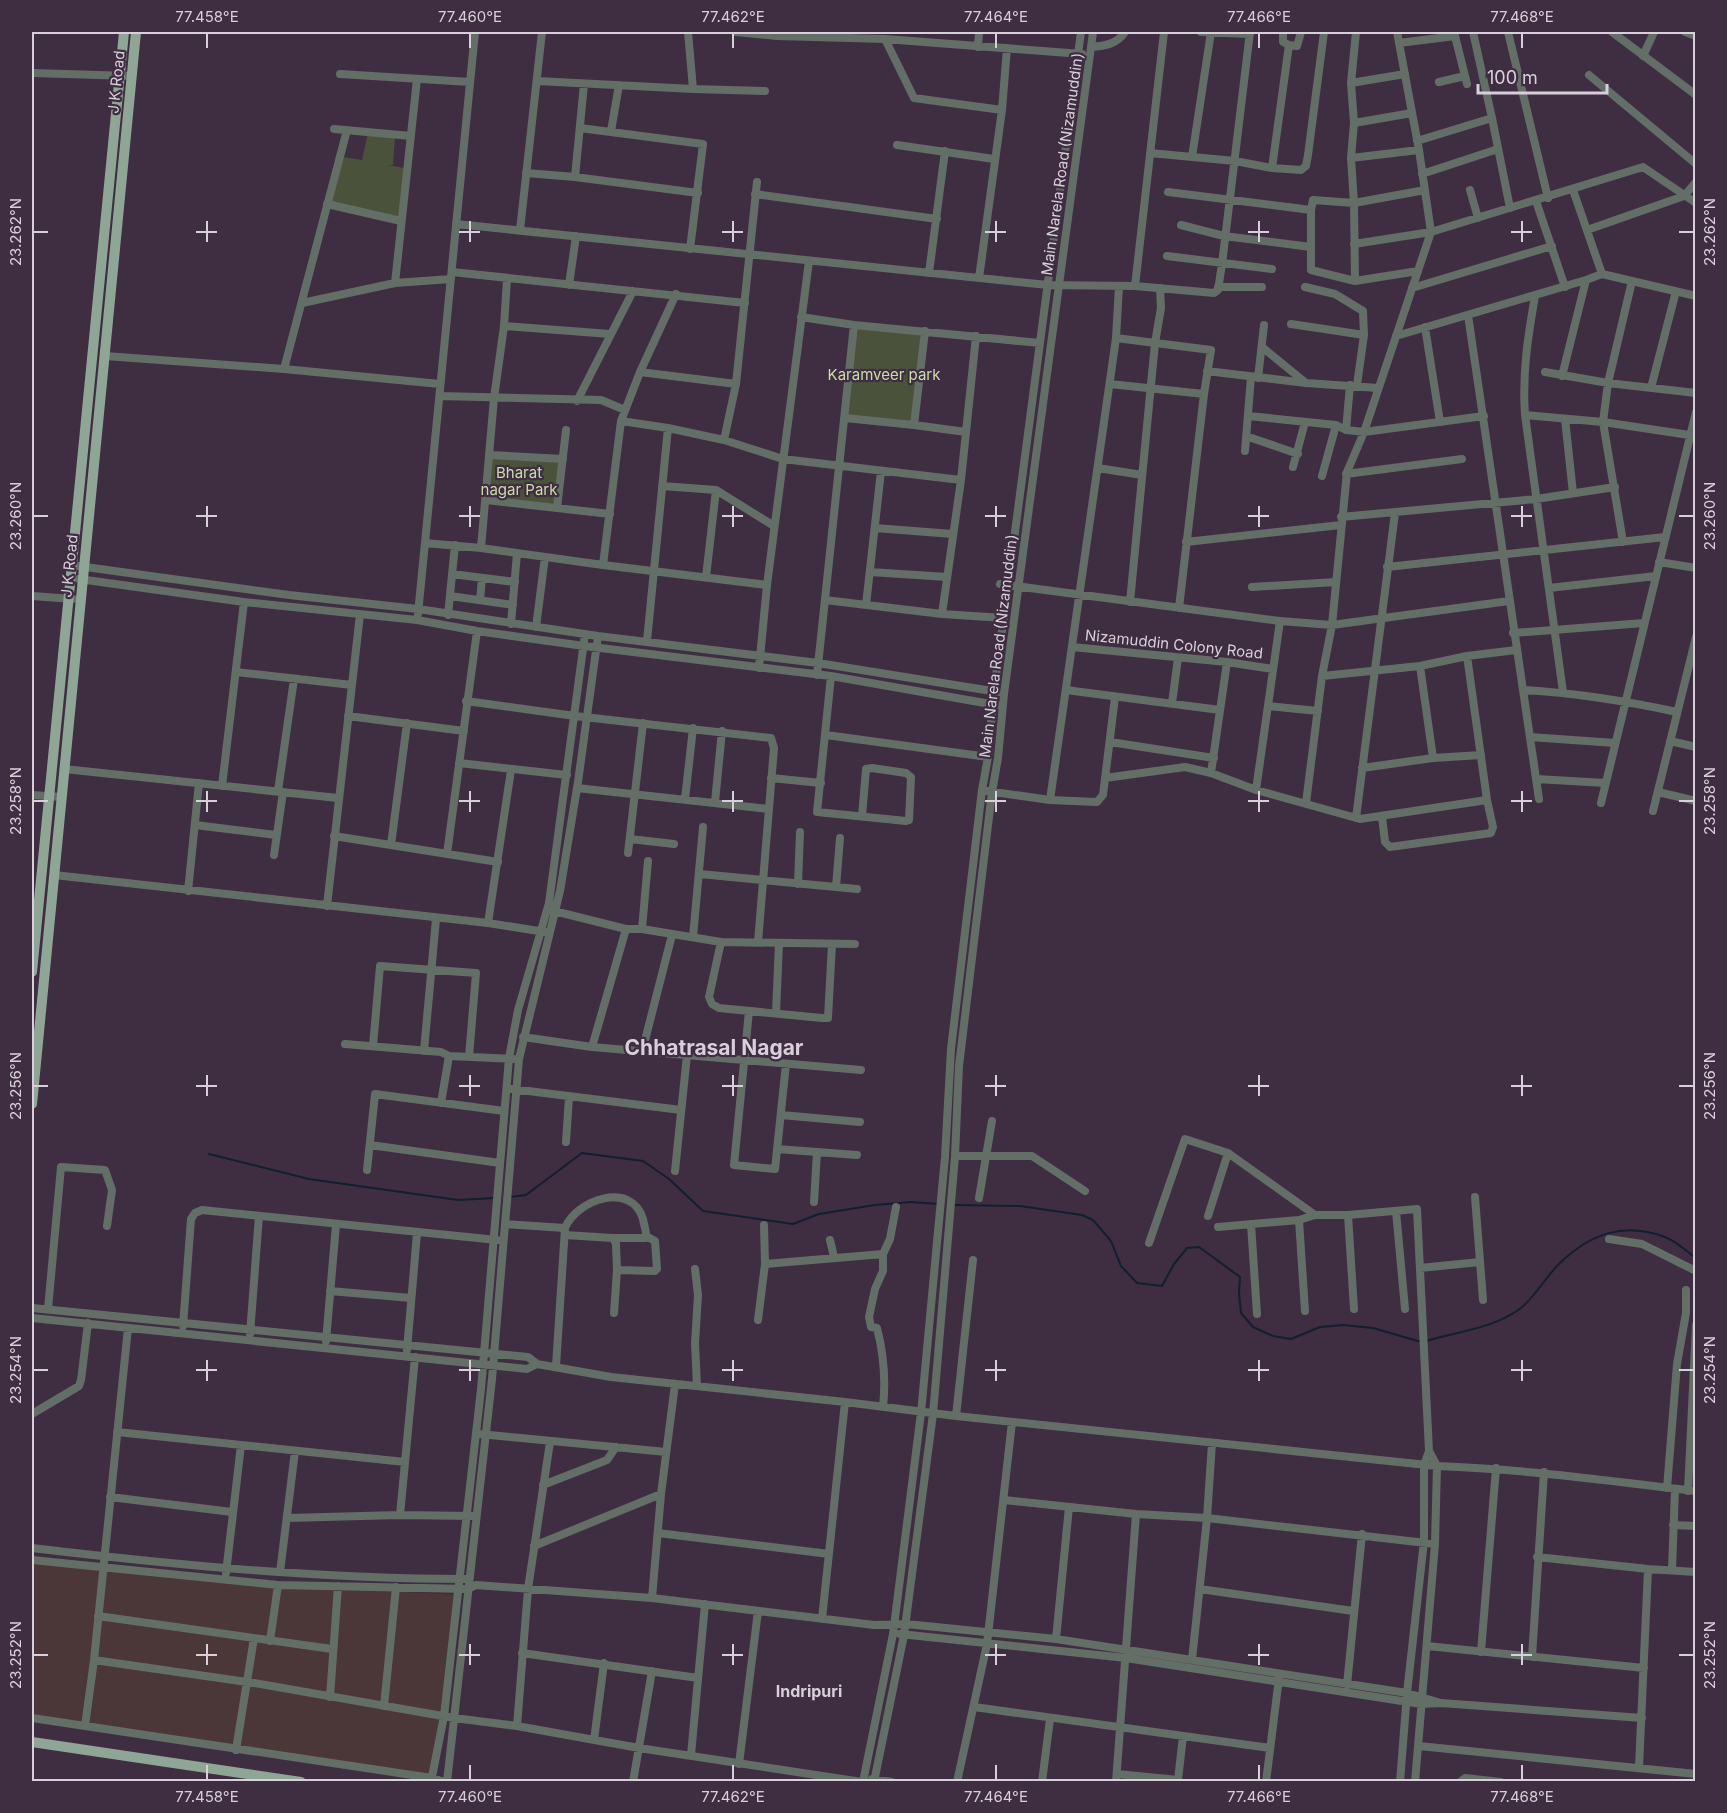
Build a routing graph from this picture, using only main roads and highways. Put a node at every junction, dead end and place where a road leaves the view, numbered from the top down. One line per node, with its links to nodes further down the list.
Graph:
1 (124, 32): 4 (main road, J K Road)
2 (136, 32): 3 (main road, J K Road)
3 (104, 361): 4 (main road); 6 (main road, J K Road)
4 (91, 365): 5 (main road, J K Road)
5 (32, 972)
6 (32, 1104)
7 (32, 1742): 10 (main road)
8 (32, 1747): 9 (main road)
9 (257, 1782)
10 (301, 1782)

